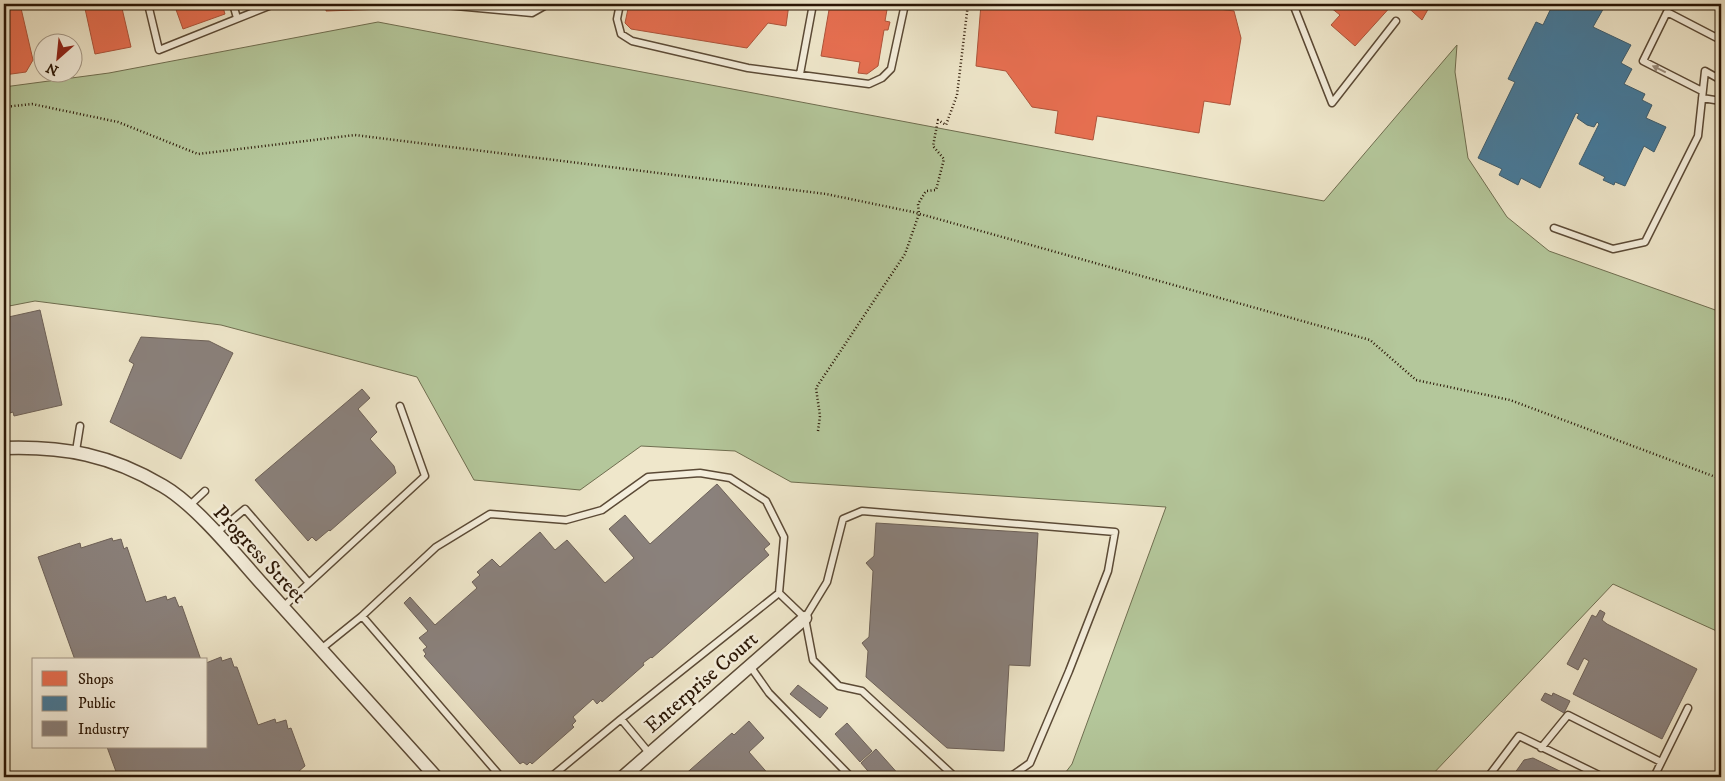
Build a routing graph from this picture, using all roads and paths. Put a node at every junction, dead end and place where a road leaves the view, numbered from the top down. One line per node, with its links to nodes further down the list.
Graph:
1 (148, 4): 11 (lane)
2 (233, 4): 11 (lane)
3 (274, 4): 11 (lane)
4 (434, 4): 5 (lane)
5 (548, 4)
6 (620, 4): 14 (lane)
7 (814, 4): 14 (lane)
8 (905, 4): 14 (lane)
9 (968, 4): 20 (path)
10 (1293, 4): 12 (lane)
11 (238, 18)
12 (1396, 21)
13 (1719, 39): 16 (lane, one-way to 13)
14 (800, 74)
15 (1721, 80): 16 (lane)
16 (1702, 91): 17 (lane)
17 (1702, 98): 18 (lane); 21 (lane)
18 (1721, 101)
19 (4, 107): 20 (path)
20 (919, 214): 24 (path); 27 (path)
21 (1554, 228)
22 (400, 406): 31 (lane)
23 (80, 426): 26 (lane)
24 (818, 430)
25 (4, 448): 26 (street, Progress Street)
26 (76, 451): 29 (street, Progress Street)
27 (1721, 479)
28 (205, 491): 29 (lane)
29 (189, 506): 30 (street, Progress Street)
30 (215, 534): 31 (lane); 33 (street, Progress Street)
31 (309, 583): 33 (lane)
32 (779, 592): 34 (lane); 35 (lane); 39 (lane)
33 (283, 608): 36 (street, Progress Street)
34 (362, 616): 36 (lane); 45 (lane)
35 (805, 618): 37 (street, Enterprise Court); 49 (lane); 50 (lane)
36 (321, 650): 44 (street, Progress Street)
37 (750, 666): 41 (street, Enterprise Court); 48 (lane)
38 (1688, 708): 42 (lane)
39 (621, 719): 41 (lane); 46 (lane)
40 (1541, 748): 42 (lane); 51 (lane); 52 (lane)
41 (650, 754): 47 (street, Enterprise Court)
42 (1661, 762): 53 (lane)
43 (1721, 772): 54 (lane)
44 (436, 777)
45 (501, 777)
46 (551, 777)
47 (623, 777)
48 (851, 777)
49 (955, 777)
50 (1010, 777)
51 (1488, 777)
52 (1603, 777)
53 (1654, 777)
54 (1719, 777)

